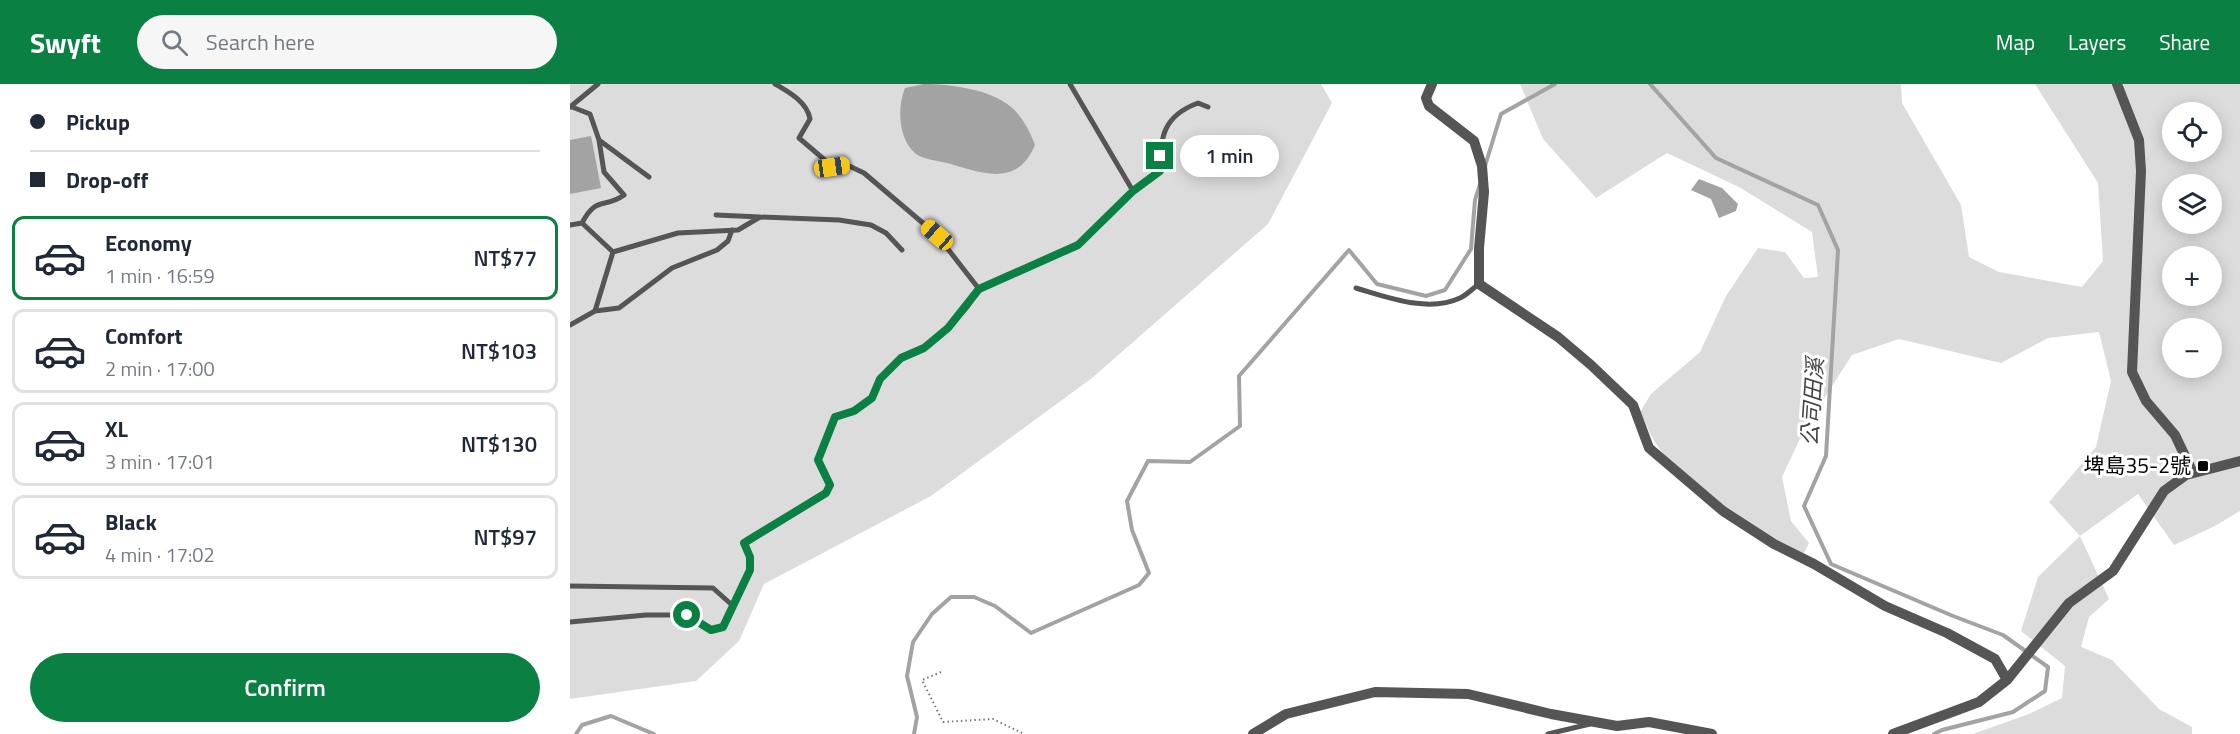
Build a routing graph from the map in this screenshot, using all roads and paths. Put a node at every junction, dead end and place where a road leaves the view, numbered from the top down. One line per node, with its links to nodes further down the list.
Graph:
1 (598, 84): 6 (lane)
2 (775, 84): 20 (lane)
3 (1070, 84): 10 (lane)
4 (1432, 84): 18 (street)
5 (2117, 84): 24 (street)
6 (571, 107): 8 (lane)
7 (1208, 107): 10 (lane)
8 (599, 140): 9 (lane); 13 (lane)
9 (650, 177)
10 (1133, 191): 20 (lane)
11 (716, 215): 12 (lane)
12 (760, 217): 15 (lane); 16 (lane)
13 (582, 223): 14 (lane); 17 (lane)
14 (570, 225)
15 (732, 230): 17 (lane); 21 (lane)
16 (902, 250)
17 (613, 252): 21 (lane)
18 (1479, 284): 19 (lane); 29 (street)
19 (1356, 288)
20 (979, 289): 26 (lane)
21 (595, 311): 22 (lane)
22 (570, 325)
23 (2240, 461): 24 (street)
24 (2193, 473): 29 (street)
25 (570, 586): 26 (lane)
26 (732, 605): 27 (lane)
27 (570, 622)
28 (941, 672): 31 (path)
29 (2007, 680): 35 (street)
30 (1597, 722): 32 (street); 33 (lane); 34 (street)
31 (1024, 734)
32 (1253, 734)
33 (1548, 734)
34 (1712, 734)
35 (1893, 734)

